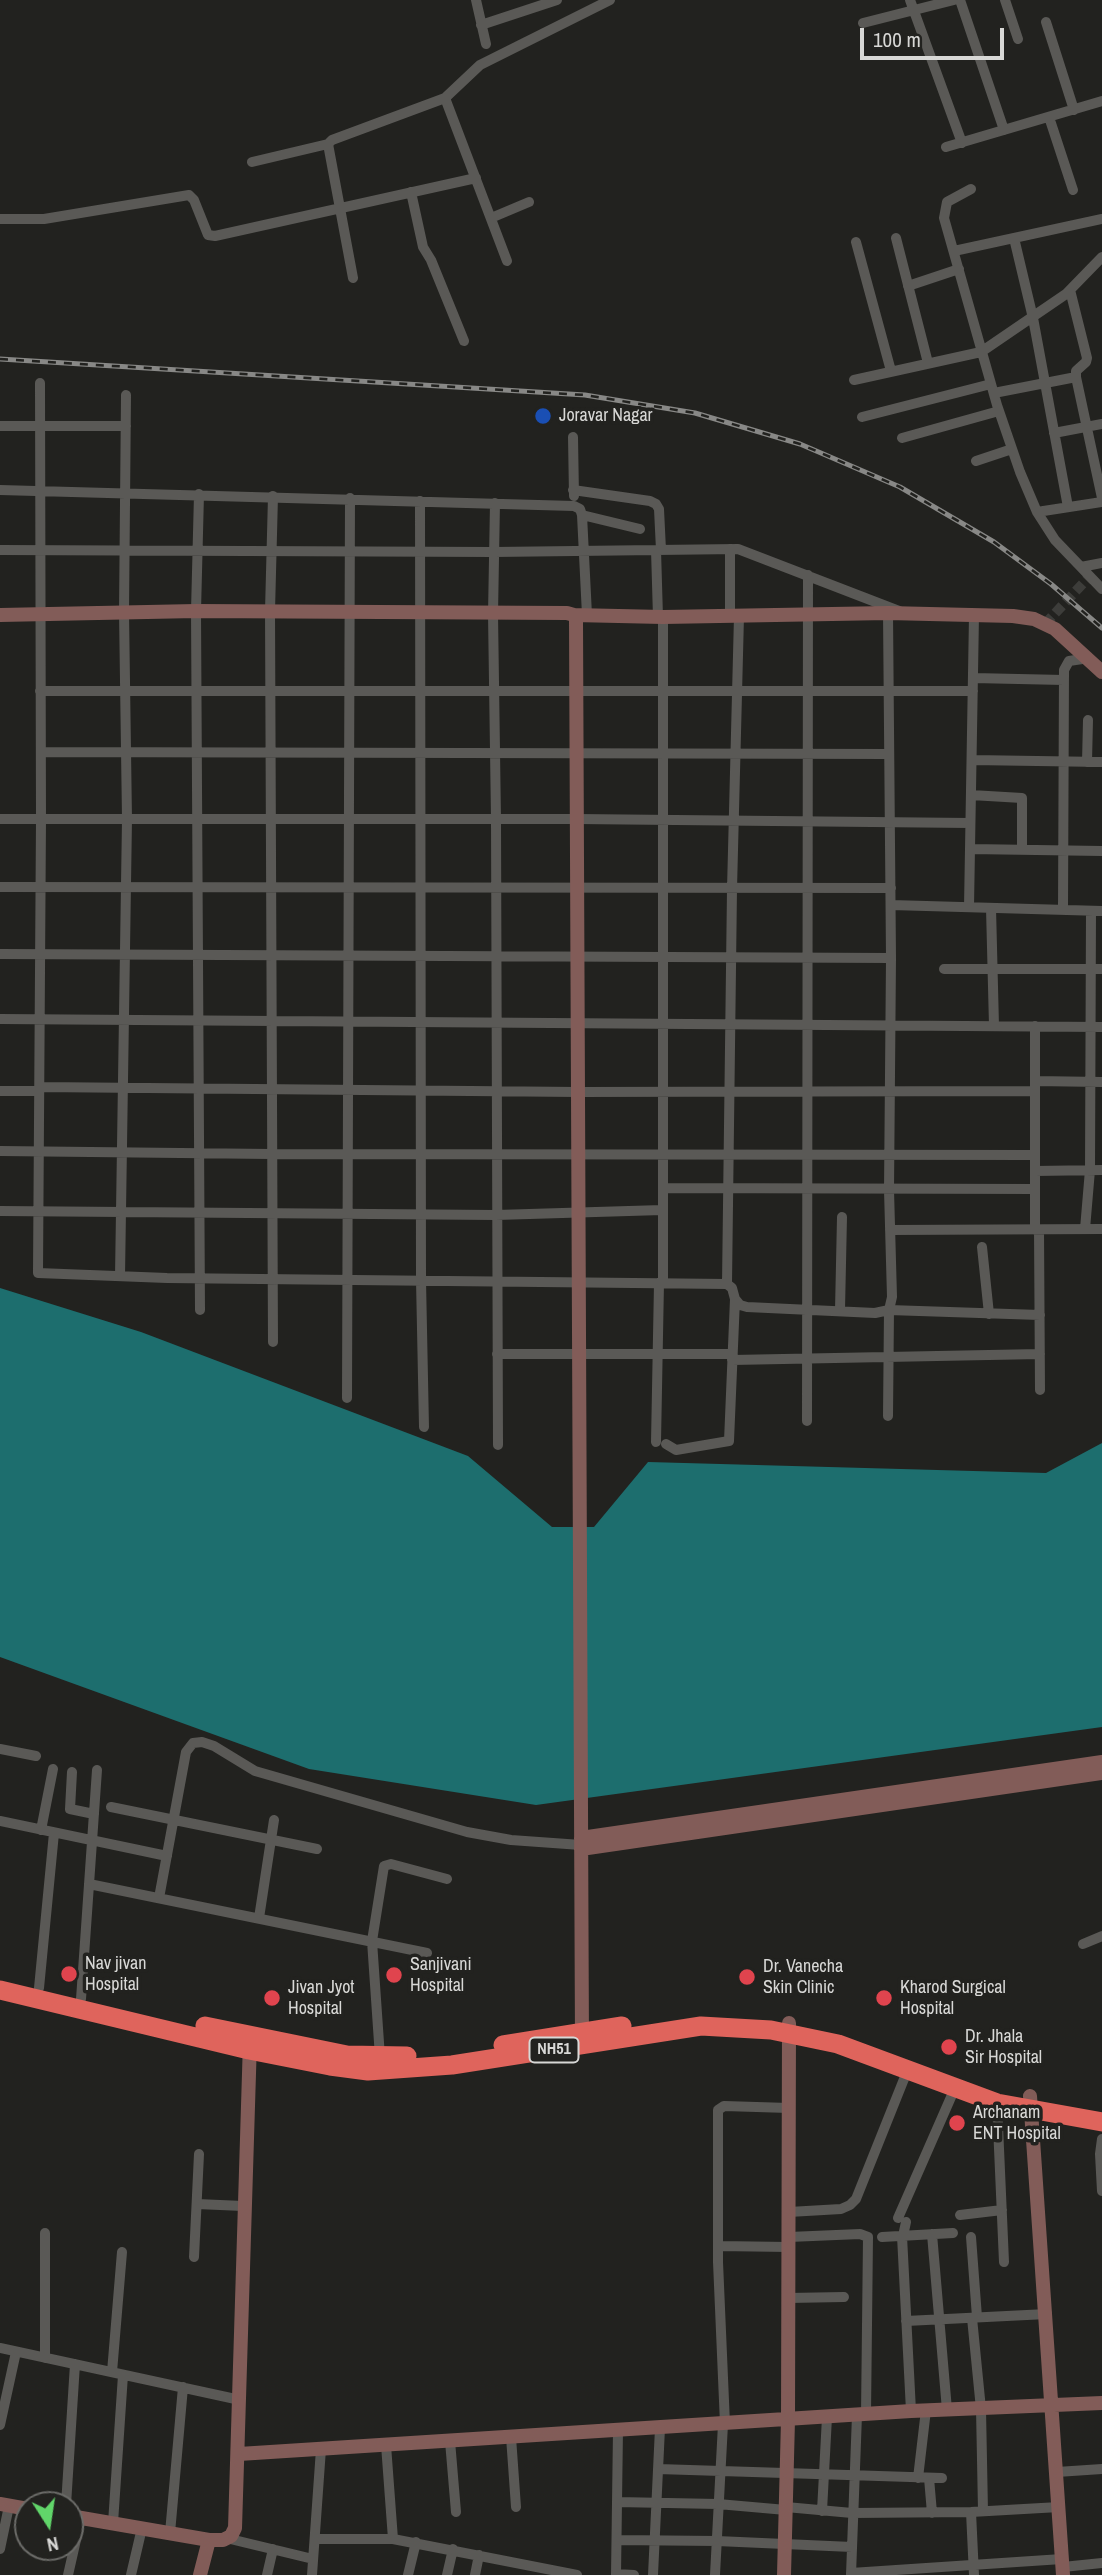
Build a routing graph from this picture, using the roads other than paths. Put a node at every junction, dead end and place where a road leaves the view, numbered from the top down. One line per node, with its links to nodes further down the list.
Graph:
1 (476, 0): 11 (street)
2 (557, 0): 7 (street)
3 (610, 0): 14 (street)
4 (954, 0): 8 (street)
5 (960, 0): 18 (street)
6 (1004, 0): 12 (street)
7 (536, 3): 11 (street)
8 (912, 5): 10 (street); 19 (street)
9 (1046, 22): 16 (street)
10 (863, 23)
11 (481, 25): 13 (street)
12 (1018, 39)
13 (486, 44)
14 (445, 98): 20 (street); 23 (street)
15 (1102, 102): 16 (street)
16 (1074, 110): 17 (street)
17 (1049, 117): 18 (street); 25 (street)
18 (1004, 130): 19 (street)
19 (962, 143): 21 (street)
20 (328, 144): 22 (street); 28 (street)
21 (946, 147)
22 (252, 162)
23 (476, 178): 26 (street); 29 (street)
24 (971, 189): 35 (street)
25 (1073, 190)
26 (411, 192): 28 (street); 43 (street)
27 (529, 202): 29 (street)
28 (340, 208): 30 (street); 39 (street)
29 (491, 218): 37 (street)
30 (0, 219)
31 (1102, 219): 33 (street)
32 (895, 237): 40 (street)
33 (1014, 238): 35 (street); 42 (street)
34 (856, 242): 46 (street)
35 (954, 251): 38 (street)
36 (1102, 257): 41 (street)
37 (507, 261)
38 (959, 269): 40 (street); 44 (street)
39 (353, 278)
40 (908, 286): 45 (street)
41 (1070, 290): 42 (street); 47 (street)
42 (1033, 318): 44 (street); 50 (street)
43 (464, 341)
44 (981, 352): 45 (street); 51 (street)
45 (928, 363): 46 (street)
46 (891, 371): 48 (street)
47 (1076, 377): 50 (street); 59 (street)
48 (854, 380)
49 (40, 383): 57 (street)
50 (1045, 384): 51 (street); 60 (street)
51 (992, 388): 53 (street); 54 (street)
52 (126, 395): 58 (street)
53 (999, 411): 62 (street); 63 (street)
54 (862, 417)
55 (1102, 424): 59 (street)
56 (0, 426): 57 (street)
57 (40, 426): 58 (street); 66 (street)
58 (126, 426): 68 (street)
59 (1088, 426): 60 (street); 72 (street)
60 (1054, 433): 75 (street)
61 (573, 437): 67 (street)
62 (902, 438)
63 (1012, 449): 64 (street); 77 (street)
64 (976, 461)
65 (0, 489): 66 (street)
66 (40, 490): 68 (street); 81 (street)
67 (573, 490): 76 (street); 83 (street)
68 (124, 492): 69 (street); 82 (street)
69 (200, 494): 70 (street); 84 (street)
70 (273, 496): 71 (street); 85 (street)
71 (350, 498): 73 (street); 87 (street)
72 (1102, 500): 75 (street)
73 (421, 501): 74 (street); 88 (street)
74 (495, 503): 76 (street); 89 (street)
75 (1068, 507): 77 (street)
76 (578, 510): 78 (street); 86 (street)
77 (1037, 512): 91 (street)
78 (640, 529)
79 (730, 549): 83 (street); 92 (street); 107 (street)
80 (0, 550): 81 (street)
81 (40, 550): 82 (street); 101 (street)
82 (125, 550): 84 (street); 96 (street)
83 (658, 550): 86 (street); 108 (street)
84 (198, 551): 85 (street); 94 (street)
85 (273, 551): 87 (street); 95 (street)
86 (584, 551): 89 (street); 105 (street)
87 (349, 552): 88 (street); 97 (street)
88 (421, 552): 89 (street); 98 (street)
89 (494, 552): 102 (street)
90 (1102, 564): 91 (street)
91 (1082, 567): 93 (street)
92 (808, 575): 100 (street); 103 (street)
93 (1102, 589)
94 (196, 611): 95 (street); 96 (street); 115 (street)
95 (270, 611): 97 (street); 116 (street)
96 (124, 612): 101 (street); 114 (street)
97 (348, 612): 98 (street); 117 (street)
98 (420, 613): 102 (street); 118 (street)
99 (888, 613): 100 (street); 103 (street); 121 (street)
100 (905, 613): 106 (street)
101 (39, 614): 104 (street); 113 (street)
102 (493, 614): 105 (street); 119 (street)
103 (810, 614): 107 (street); 120 (street)
104 (0, 615)
105 (581, 615): 108 (street); 123 (street)
106 (974, 615): 109 (street); 111 (street)
107 (734, 616): 108 (street); 125 (street)
108 (661, 617): 124 (street)
109 (1089, 658): 110 (street); 112 (street)
110 (1102, 672)
111 (973, 678): 112 (street); 122 (street)
112 (1063, 680): 140 (street)
113 (40, 691): 114 (street); 127 (street)
114 (125, 691): 115 (street); 128 (street)
115 (197, 691): 116 (street); 129 (street)
116 (270, 691): 117 (street); 130 (street)
117 (348, 691): 118 (street); 131 (street)
118 (421, 691): 119 (street); 132 (street)
119 (494, 691): 123 (street); 133 (street)
120 (808, 691): 121 (street); 125 (street); 137 (street)
121 (888, 691): 122 (street); 138 (street)
122 (973, 691): 139 (street)
123 (577, 692): 124 (street); 134 (street)
124 (663, 692): 125 (street); 135 (street)
125 (737, 692): 136 (street)
126 (1088, 720): 141 (street)
127 (41, 752): 128 (street); 145 (street)
128 (126, 752): 129 (street); 146 (street)
129 (198, 752): 130 (street); 147 (street)
130 (271, 752): 131 (street); 148 (street)
131 (347, 752): 132 (street); 149 (street)
132 (422, 752): 133 (street); 150 (street)
133 (495, 753): 134 (street); 151 (street)
134 (577, 753): 135 (street); 152 (street)
135 (663, 754): 136 (street); 153 (street)
136 (736, 754): 137 (street); 154 (street)
137 (808, 754): 138 (street); 155 (street)
138 (889, 754): 156 (street)
139 (972, 760): 140 (street); 143 (street)
140 (1063, 762): 141 (street); 160 (street)
141 (1087, 762): 142 (street)
142 (1102, 762)
143 (971, 795): 157 (street); 159 (street)
144 (0, 819): 145 (street)
145 (41, 819): 146 (street); 163 (street)
146 (127, 819): 147 (street); 164 (street)
147 (198, 819): 148 (street); 165 (street)
148 (271, 819): 149 (street); 166 (street)
149 (347, 819): 150 (street); 167 (street)
150 (422, 819): 151 (street); 168 (street)
151 (496, 819): 152 (street); 169 (street)
152 (577, 819): 153 (street); 170 (street)
153 (663, 820): 154 (street); 171 (street)
154 (734, 820): 155 (street); 174 (street)
155 (807, 821): 156 (street); 172 (street)
156 (890, 822): 157 (street); 173 (street)
157 (970, 824): 158 (street)
158 (970, 849): 159 (street); 176 (street)
159 (1022, 850): 160 (street)
160 (1063, 851): 161 (street); 178 (street)
161 (1102, 851)
162 (0, 887): 163 (street)
163 (41, 887): 164 (street); 181 (street)
164 (126, 887): 165 (street); 182 (street)
165 (198, 887): 166 (street); 183 (street)
166 (271, 887): 167 (street); 184 (street)
167 (347, 887): 168 (street); 185 (street)
168 (422, 888): 169 (street); 186 (street)
169 (496, 888): 170 (street); 187 (street)
170 (578, 888): 171 (street); 188 (street)
171 (663, 888): 174 (street); 189 (street)
172 (808, 888): 173 (street); 174 (street); 190 (street)
173 (891, 888): 175 (street)
174 (732, 889): 192 (street)
175 (891, 905): 176 (street); 191 (street)
176 (969, 907): 177 (street)
177 (991, 908): 178 (street); 194 (street)
178 (1063, 910): 179 (street)
179 (1097, 911): 195 (street)
180 (0, 954): 181 (street)
181 (40, 954): 182 (street); 197 (street)
182 (125, 954): 183 (street); 198 (street)
183 (198, 955): 184 (street); 199 (street)
184 (271, 955): 185 (street); 200 (street)
185 (347, 956): 186 (street); 201 (street)
186 (422, 956): 187 (street); 202 (street)
187 (496, 957): 188 (street); 203 (street)
188 (578, 957): 189 (street); 204 (street)
189 (663, 958): 192 (street); 205 (street)
190 (808, 958): 191 (street); 192 (street); 207 (street)
191 (891, 958): 208 (street)
192 (732, 959): 206 (street)
193 (944, 969): 194 (street)
194 (993, 969): 195 (street); 209 (street)
195 (1096, 969): 211 (street)
196 (0, 1019): 197 (street)
197 (40, 1019): 198 (street); 217 (street)
198 (124, 1020): 199 (street); 216 (street)
199 (198, 1020): 200 (street); 218 (street)
200 (271, 1021): 201 (street); 219 (street)
201 (347, 1021): 202 (street); 220 (street)
202 (422, 1022): 203 (street); 222 (street)
203 (496, 1022): 204 (street); 223 (street)
204 (578, 1023): 205 (street); 224 (street)
205 (663, 1023): 206 (street); 225 (street)
206 (731, 1024): 207 (street); 226 (street)
207 (807, 1024): 208 (street); 227 (street)
208 (891, 1025): 209 (street); 228 (street)
209 (994, 1026): 210 (street)
210 (1035, 1026): 211 (street); 215 (street)
211 (1089, 1027): 212 (street); 213 (street)
212 (1102, 1027)
213 (1089, 1082): 214 (street); 215 (street); 243 (street)
214 (1102, 1082)
215 (1035, 1086): 228 (street); 239 (street)
216 (123, 1088): 217 (street); 218 (street); 231 (street)
217 (39, 1089): 221 (street); 230 (street)
218 (199, 1089): 219 (street); 232 (street)
219 (271, 1089): 220 (street); 234 (street)
220 (347, 1090): 222 (street); 235 (street)
221 (0, 1091)
222 (422, 1091): 223 (street); 236 (street)
223 (496, 1091): 224 (street); 233 (street)
224 (578, 1092): 225 (street); 237 (street)
225 (663, 1092): 226 (street); 238 (street)
226 (731, 1092): 227 (street); 240 (street)
227 (807, 1092): 228 (street); 241 (street)
228 (890, 1092): 242 (street)
229 (0, 1151): 230 (street)
230 (38, 1152): 231 (street); 254 (street)
231 (122, 1153): 232 (street); 255 (street)
232 (199, 1153): 234 (street); 256 (street)
233 (496, 1153): 236 (street); 237 (street); 260 (street)
234 (271, 1154): 235 (street); 257 (street)
235 (347, 1154): 236 (street); 258 (street)
236 (422, 1154): 259 (street)
237 (578, 1154): 238 (street); 253 (street)
238 (663, 1154): 240 (street); 246 (street)
239 (1035, 1154): 242 (street); 245 (street)
240 (730, 1155): 241 (street); 247 (street)
241 (807, 1155): 242 (street); 248 (street)
242 (890, 1155): 250 (street)
243 (1090, 1170): 244 (street); 245 (street); 262 (street)
244 (1102, 1170)
245 (1035, 1171): 249 (street)
246 (663, 1188): 247 (street); 251 (street)
247 (729, 1188): 248 (street); 275 (street)
248 (807, 1188): 250 (street); 278 (street)
249 (1035, 1189): 250 (street); 265 (street)
250 (889, 1190): 264 (street)
251 (663, 1210): 253 (street); 274 (street)
252 (0, 1211): 254 (street)
253 (578, 1211): 260 (street); 273 (street)
254 (38, 1212): 255 (street); 267 (street)
255 (121, 1213): 256 (street); 267 (street)
256 (200, 1214): 257 (street); 268 (street)
257 (272, 1214): 258 (street); 269 (street)
258 (347, 1214): 259 (street); 270 (street)
259 (421, 1214): 260 (street); 271 (street)
260 (496, 1215): 272 (street)
261 (842, 1217): 279 (street)
262 (1085, 1229): 263 (street); 265 (street)
263 (1102, 1229)
264 (890, 1230): 265 (street); 280 (street)
265 (1037, 1230): 282 (street)
266 (982, 1247): 281 (street)
267 (120, 1276): 268 (street)
268 (200, 1279): 269 (street); 277 (street)
269 (272, 1279): 270 (street); 283 (street)
270 (347, 1280): 271 (street); 292 (street)
271 (421, 1280): 272 (street); 295 (street)
272 (496, 1281): 273 (street); 284 (street)
273 (579, 1282): 274 (street); 285 (street)
274 (661, 1283): 275 (street); 286 (street)
275 (727, 1284): 276 (street)
276 (735, 1299): 278 (street); 289 (street)
277 (200, 1310)
278 (807, 1310): 279 (street); 290 (street)
279 (840, 1310): 280 (street)
280 (889, 1310): 281 (street); 288 (street)
281 (989, 1314): 282 (street)
282 (1040, 1315): 287 (street)
283 (273, 1342)
284 (497, 1354): 285 (street); 296 (street)
285 (579, 1354): 286 (street); 313 (street)
286 (657, 1354): 289 (street); 289 (street)
287 (1040, 1354): 288 (street); 291 (street)
288 (889, 1355): 290 (street); 293 (street)
289 (732, 1357): 290 (street)
290 (807, 1359): 294 (street)
291 (1040, 1390)
292 (347, 1398)
293 (888, 1416)
294 (807, 1421)
295 (424, 1427)
296 (498, 1445)
297 (0, 1749): 298 (street)
298 (36, 1756)
299 (1102, 1762): 313 (street)
300 (53, 1769): 309 (street)
301 (97, 1770): 305 (street)
302 (72, 1772): 305 (street)
303 (1102, 1773): 313 (street)
304 (110, 1807): 308 (street)
305 (94, 1814): 312 (street)
306 (274, 1820): 311 (street)
307 (0, 1821): 309 (street)
308 (173, 1821): 311 (street); 313 (street); 315 (street)
309 (41, 1830): 310 (street)
310 (54, 1833): 312 (street); 325 (street)
311 (271, 1840): 314 (street); 319 (street)
312 (92, 1841): 315 (street); 317 (street)
313 (581, 1844): 329 (street)
314 (317, 1849)
315 (167, 1856): 318 (street)
316 (447, 1879): 321 (street)
317 (89, 1884): 318 (street); 327 (street)
318 (159, 1898): 319 (street)
319 (258, 1919): 321 (street)
320 (1102, 1936): 322 (street)
321 (372, 1941): 323 (street); 331 (street)
322 (1083, 1944)
323 (427, 1953)
324 (0, 1978): 325 (highway, NH51)
325 (39, 1988): 327 (highway, NH51)
326 (0, 1990): 330 (highway, NH51)
327 (81, 1999): 330 (highway, NH51)
328 (790, 2028): 329 (highway, NH51); 332 (highway, NH51); 335 (highway, NH51); 336 (street)
329 (582, 2039): 330 (highway, NH51); 331 (highway, NH51)
330 (250, 2043): 331 (highway, NH51); 343 (street)
331 (380, 2057)
332 (908, 2069): 333 (highway, NH51); 345 (street)
333 (956, 2088): 334 (highway, NH51); 350 (street)
334 (997, 2103): 335 (highway, NH51); 344 (street)
335 (1031, 2103): 337 (highway, NH51); 338 (highway, NH51); 360 (street)
336 (789, 2108): 345 (street); 354 (street)
337 (1102, 2110)
338 (1102, 2122)
339 (1102, 2139): 341 (street)
340 (199, 2154): 342 (street)
341 (1102, 2191)
342 (197, 2204): 343 (street); 356 (street)
343 (243, 2206): 370 (street)
344 (1002, 2210): 346 (street); 357 (street)
345 (789, 2212): 353 (street)
346 (960, 2215)
347 (45, 2233): 366 (street)
348 (953, 2233): 349 (street)
349 (932, 2234): 350 (street); 362 (street)
350 (903, 2236): 351 (street); 363 (street)
351 (882, 2237)
352 (971, 2237): 361 (street)
353 (789, 2242): 354 (street); 359 (street); 376 (street)
354 (718, 2246): 380 (street)
355 (122, 2252): 368 (street)
356 (194, 2257)
357 (1004, 2262)
358 (844, 2297): 359 (street)
359 (788, 2298): 378 (street)
360 (1047, 2314): 361 (street); 372 (street)
361 (975, 2317): 362 (street); 373 (street)
362 (939, 2319): 363 (street); 374 (street)
363 (906, 2320): 375 (street)
364 (0, 2348): 365 (street)
365 (16, 2352): 366 (street); 379 (street)
366 (45, 2358): 367 (street)
367 (75, 2364): 368 (street); 397 (street)
368 (118, 2373): 369 (street); 411 (street)
369 (183, 2387): 370 (street); 413 (street)
370 (240, 2399): 387 (street)
371 (1102, 2403): 372 (street)
372 (1053, 2406): 373 (street); 391 (street)
373 (981, 2409): 374 (street); 406 (street)
374 (947, 2410): 375 (street)
375 (919, 2411): 376 (street); 395 (street)
376 (862, 2414): 377 (street); 394 (street)
377 (827, 2417): 378 (street); 393 (street)
378 (788, 2420): 380 (street); 392 (street)
379 (0, 2424)
380 (724, 2424): 381 (street); 390 (street)
381 (660, 2428): 382 (street); 388 (street)
382 (618, 2430): 383 (street); 398 (street)
383 (511, 2437): 384 (street); 402 (street)
384 (450, 2441): 385 (street); 407 (street)
385 (386, 2445): 386 (street); 416 (street)
386 (321, 2449): 387 (street); 415 (street)
387 (239, 2454): 414 (street)
388 (659, 2469): 390 (street); 399 (street)
389 (1102, 2469): 391 (street)
390 (720, 2471): 392 (street); 400 (street)
391 (1057, 2472): 403 (street)
392 (786, 2475): 393 (street); 404 (street)
393 (824, 2476): 394 (street); 405 (street)
394 (855, 2476): 395 (street); 409 (street)
395 (923, 2478): 396 (street); 408 (street)
396 (942, 2478)
397 (67, 2491)
398 (617, 2502): 399 (street); 418 (street)
399 (657, 2503): 400 (street); 419 (street)
400 (718, 2504): 404 (street); 420 (street)
401 (5, 2505): 424 (street)
402 (516, 2507)
403 (1059, 2507): 406 (street); 431 (street)
404 (786, 2509): 405 (street); 422 (street)
405 (822, 2511): 409 (street)
406 (977, 2511): 408 (street); 432 (street)
407 (456, 2512)
408 (932, 2513): 409 (street)
409 (852, 2514): 423 (street)
410 (84, 2518): 411 (street)
411 (113, 2523): 412 (street)
412 (142, 2528): 413 (street); 435 (street)
413 (170, 2533): 417 (street)
414 (226, 2538): 417 (street); 425 (street)
415 (314, 2539): 416 (street); 428 (street)
416 (393, 2539): 421 (street)
417 (209, 2540): 436 (street)
418 (617, 2540): 419 (street); 444 (street)
419 (657, 2540): 420 (street); 446 (street)
420 (717, 2541): 422 (street); 447 (street)
421 (416, 2542): 426 (street); 439 (street)
422 (785, 2545): 423 (street); 448 (street)
423 (852, 2547): 434 (street)
424 (0, 2549)
425 (273, 2549): 428 (street); 437 (street)
426 (453, 2549): 427 (street); 440 (street)
427 (479, 2555): 429 (street); 441 (street)
428 (313, 2559): 438 (street)
429 (511, 2562): 433 (street); 442 (street)
430 (1102, 2563): 431 (street)
431 (1063, 2567): 432 (street)
432 (974, 2570): 434 (street)
433 (561, 2573): 443 (street)
434 (851, 2574)
435 (131, 2575)
436 (200, 2575)
437 (267, 2575)
438 (312, 2575)
439 (408, 2575)
440 (447, 2575)
441 (475, 2575)
442 (508, 2575)
443 (577, 2575)
444 (616, 2575): 445 (street)
445 (634, 2575)
446 (653, 2575)
447 (715, 2575)
448 (784, 2575)

